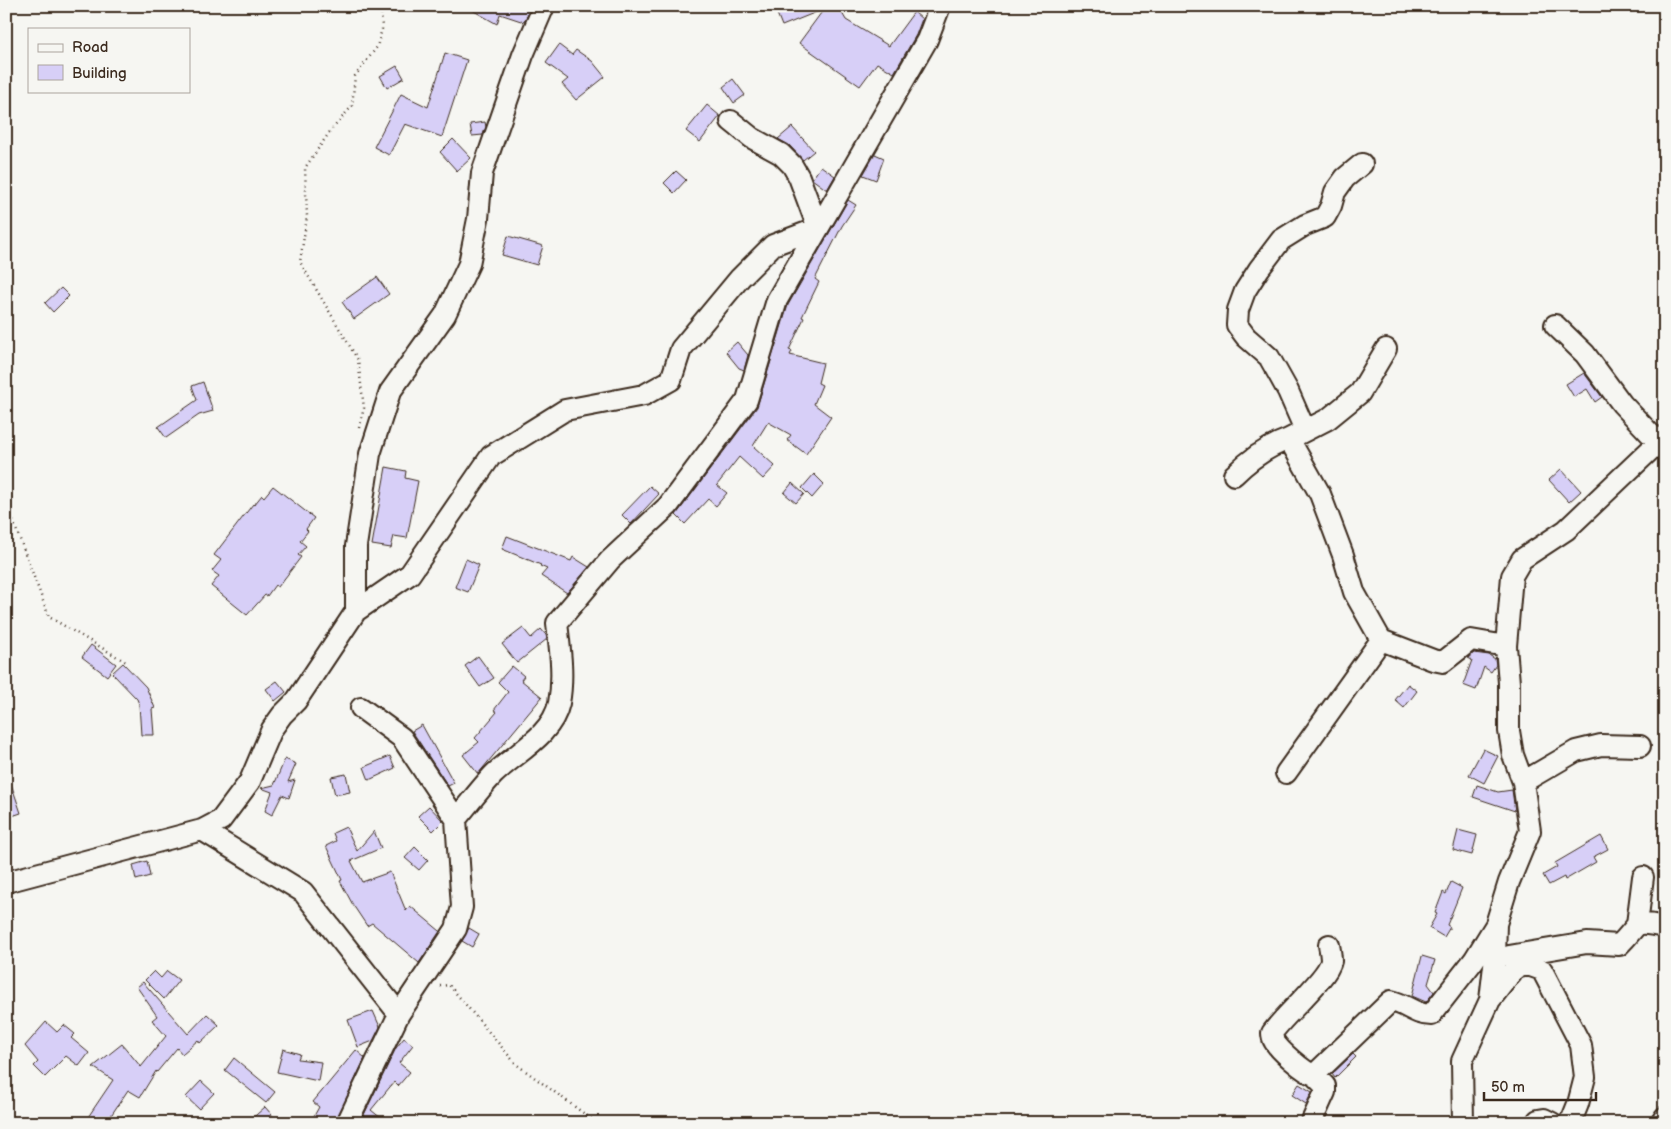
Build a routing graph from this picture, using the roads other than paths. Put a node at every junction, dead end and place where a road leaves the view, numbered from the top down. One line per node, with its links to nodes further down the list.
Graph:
1 (544, 6): 11 (street)
2 (940, 6): 5 (street)
3 (731, 121): 5 (street)
4 (1362, 164): 8 (street)
5 (818, 228): 11 (street); 18 (street)
6 (1555, 325): 9 (street)
7 (1386, 349): 8 (street)
8 (1297, 435): 10 (street); 12 (street)
9 (1662, 440): 13 (street)
10 (1234, 475)
11 (356, 611): 19 (street)
12 (1382, 640): 13 (street); 16 (street)
13 (1506, 646): 17 (street)
14 (361, 708): 18 (street)
15 (1640, 746): 17 (street)
16 (1286, 773)
17 (1524, 782): 22 (street)
18 (456, 819): 28 (street)
19 (202, 830): 21 (street); 28 (street)
20 (1642, 877): 23 (street)
21 (6, 882)
22 (1496, 924): 26 (street); 29 (street)
23 (1637, 924): 24 (street); 26 (street)
24 (1665, 927)
25 (1329, 945): 29 (street)
26 (1495, 957): 27 (street)
27 (1490, 1000): 33 (street); 36 (street)
28 (399, 1014): 31 (street)
29 (1314, 1075): 32 (street)
30 (1665, 1117): 37 (street)
31 (347, 1123)
32 (1311, 1123)
33 (1463, 1123)
34 (1536, 1123): 35 (street)
35 (1552, 1123)
36 (1568, 1123)
37 (1661, 1123)

